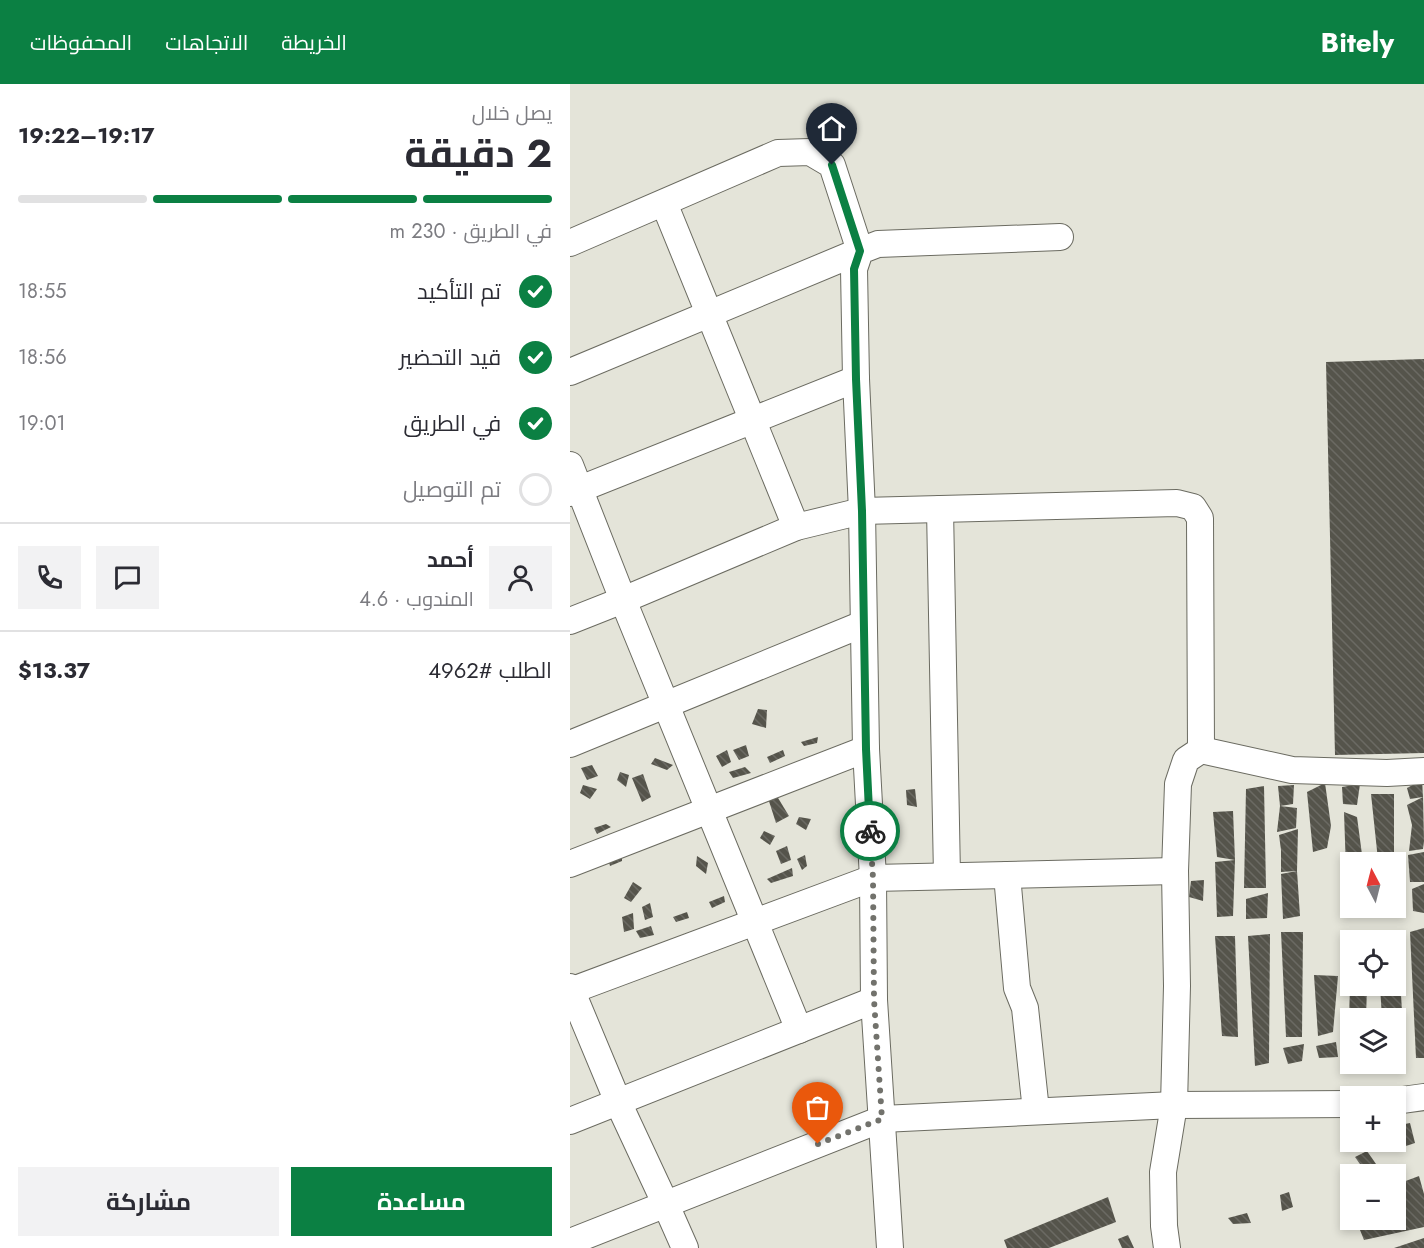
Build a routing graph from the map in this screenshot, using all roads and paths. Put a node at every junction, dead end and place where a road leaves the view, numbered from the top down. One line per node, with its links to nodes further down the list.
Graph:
1 (664, 203): 3 (street); 4 (street); 5 (street)
2 (1060, 237): 4 (street)
3 (570, 243)
4 (860, 251): 5 (street); 7 (street)
5 (710, 314): 6 (street); 8 (street)
6 (570, 372)
7 (856, 379): 8 (street); 12 (street)
8 (752, 421): 10 (street); 13 (street)
9 (570, 465): 10 (street)
10 (575, 491): 14 (street)
11 (940, 509): 12 (street); 20 (street); 26 (street)
12 (862, 511): 13 (street); 16 (street)
13 (796, 527): 14 (street)
14 (624, 600): 15 (street); 17 (street)
15 (570, 621)
16 (863, 624): 17 (street); 19 (street)
17 (667, 705): 18 (street); 22 (street)
18 (570, 744)
19 (866, 749): 22 (street); 27 (street)
20 (1201, 750): 21 (street); 24 (street)
21 (1424, 771)
22 (709, 811): 23 (street); 28 (street)
23 (570, 864)
24 (1175, 871): 25 (street); 36 (street)
25 (1007, 875): 26 (street); 37 (street)
26 (947, 876): 27 (street)
27 (873, 878): 28 (street); 30 (street)
28 (755, 922): 29 (street); 31 (street)
29 (570, 989): 34 (street)
30 (874, 1000): 31 (street); 38 (street)
31 (800, 1030): 34 (street)
32 (1424, 1097): 33 (street)
33 (1406, 1099)
34 (618, 1102): 39 (street); 40 (street)
35 (1340, 1104): 36 (street)
36 (1174, 1105): 37 (street); 44 (street)
37 (1036, 1111): 38 (street)
38 (882, 1119): 40 (street); 42 (street)
39 (570, 1121)
40 (666, 1205): 41 (street); 43 (street)
41 (570, 1242)
42 (883, 1246)
43 (685, 1248)
44 (1167, 1248)

